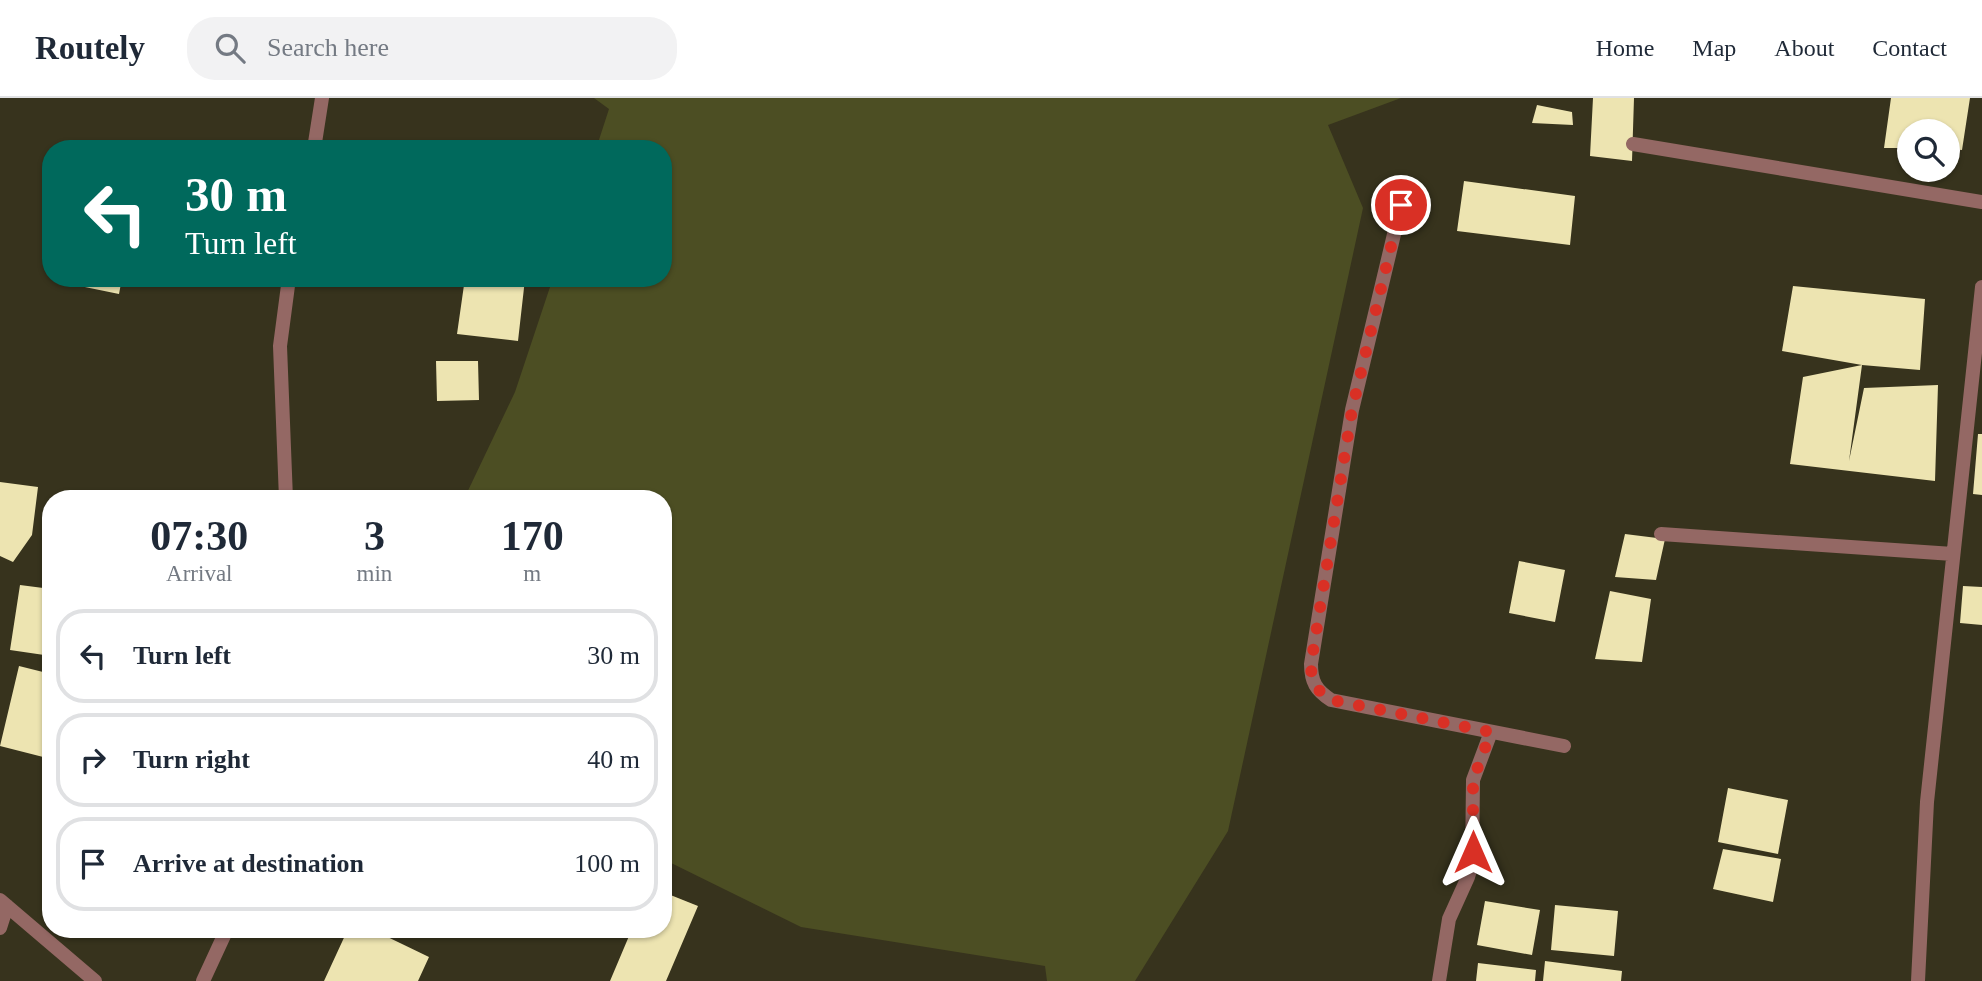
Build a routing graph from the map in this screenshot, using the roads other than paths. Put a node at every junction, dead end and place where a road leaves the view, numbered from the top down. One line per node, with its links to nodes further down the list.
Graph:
1 (322, 98): 2 (street)
2 (315, 140)
3 (1633, 144): 4 (street)
4 (1982, 202)
5 (1401, 205): 11 (street)
6 (288, 287): 8 (street)
7 (1982, 287): 10 (street)
8 (286, 490)
9 (1661, 534): 10 (street)
10 (1953, 554): 21 (street)
11 (1491, 732): 12 (street); 20 (street)
12 (1564, 746)
13 (4, 903): 14 (street); 15 (street)
14 (0, 928)
15 (42, 936)
16 (45, 938): 18 (street)
17 (223, 938): 19 (street)
18 (95, 981)
19 (204, 981)
20 (1439, 981)
21 (1918, 981)

